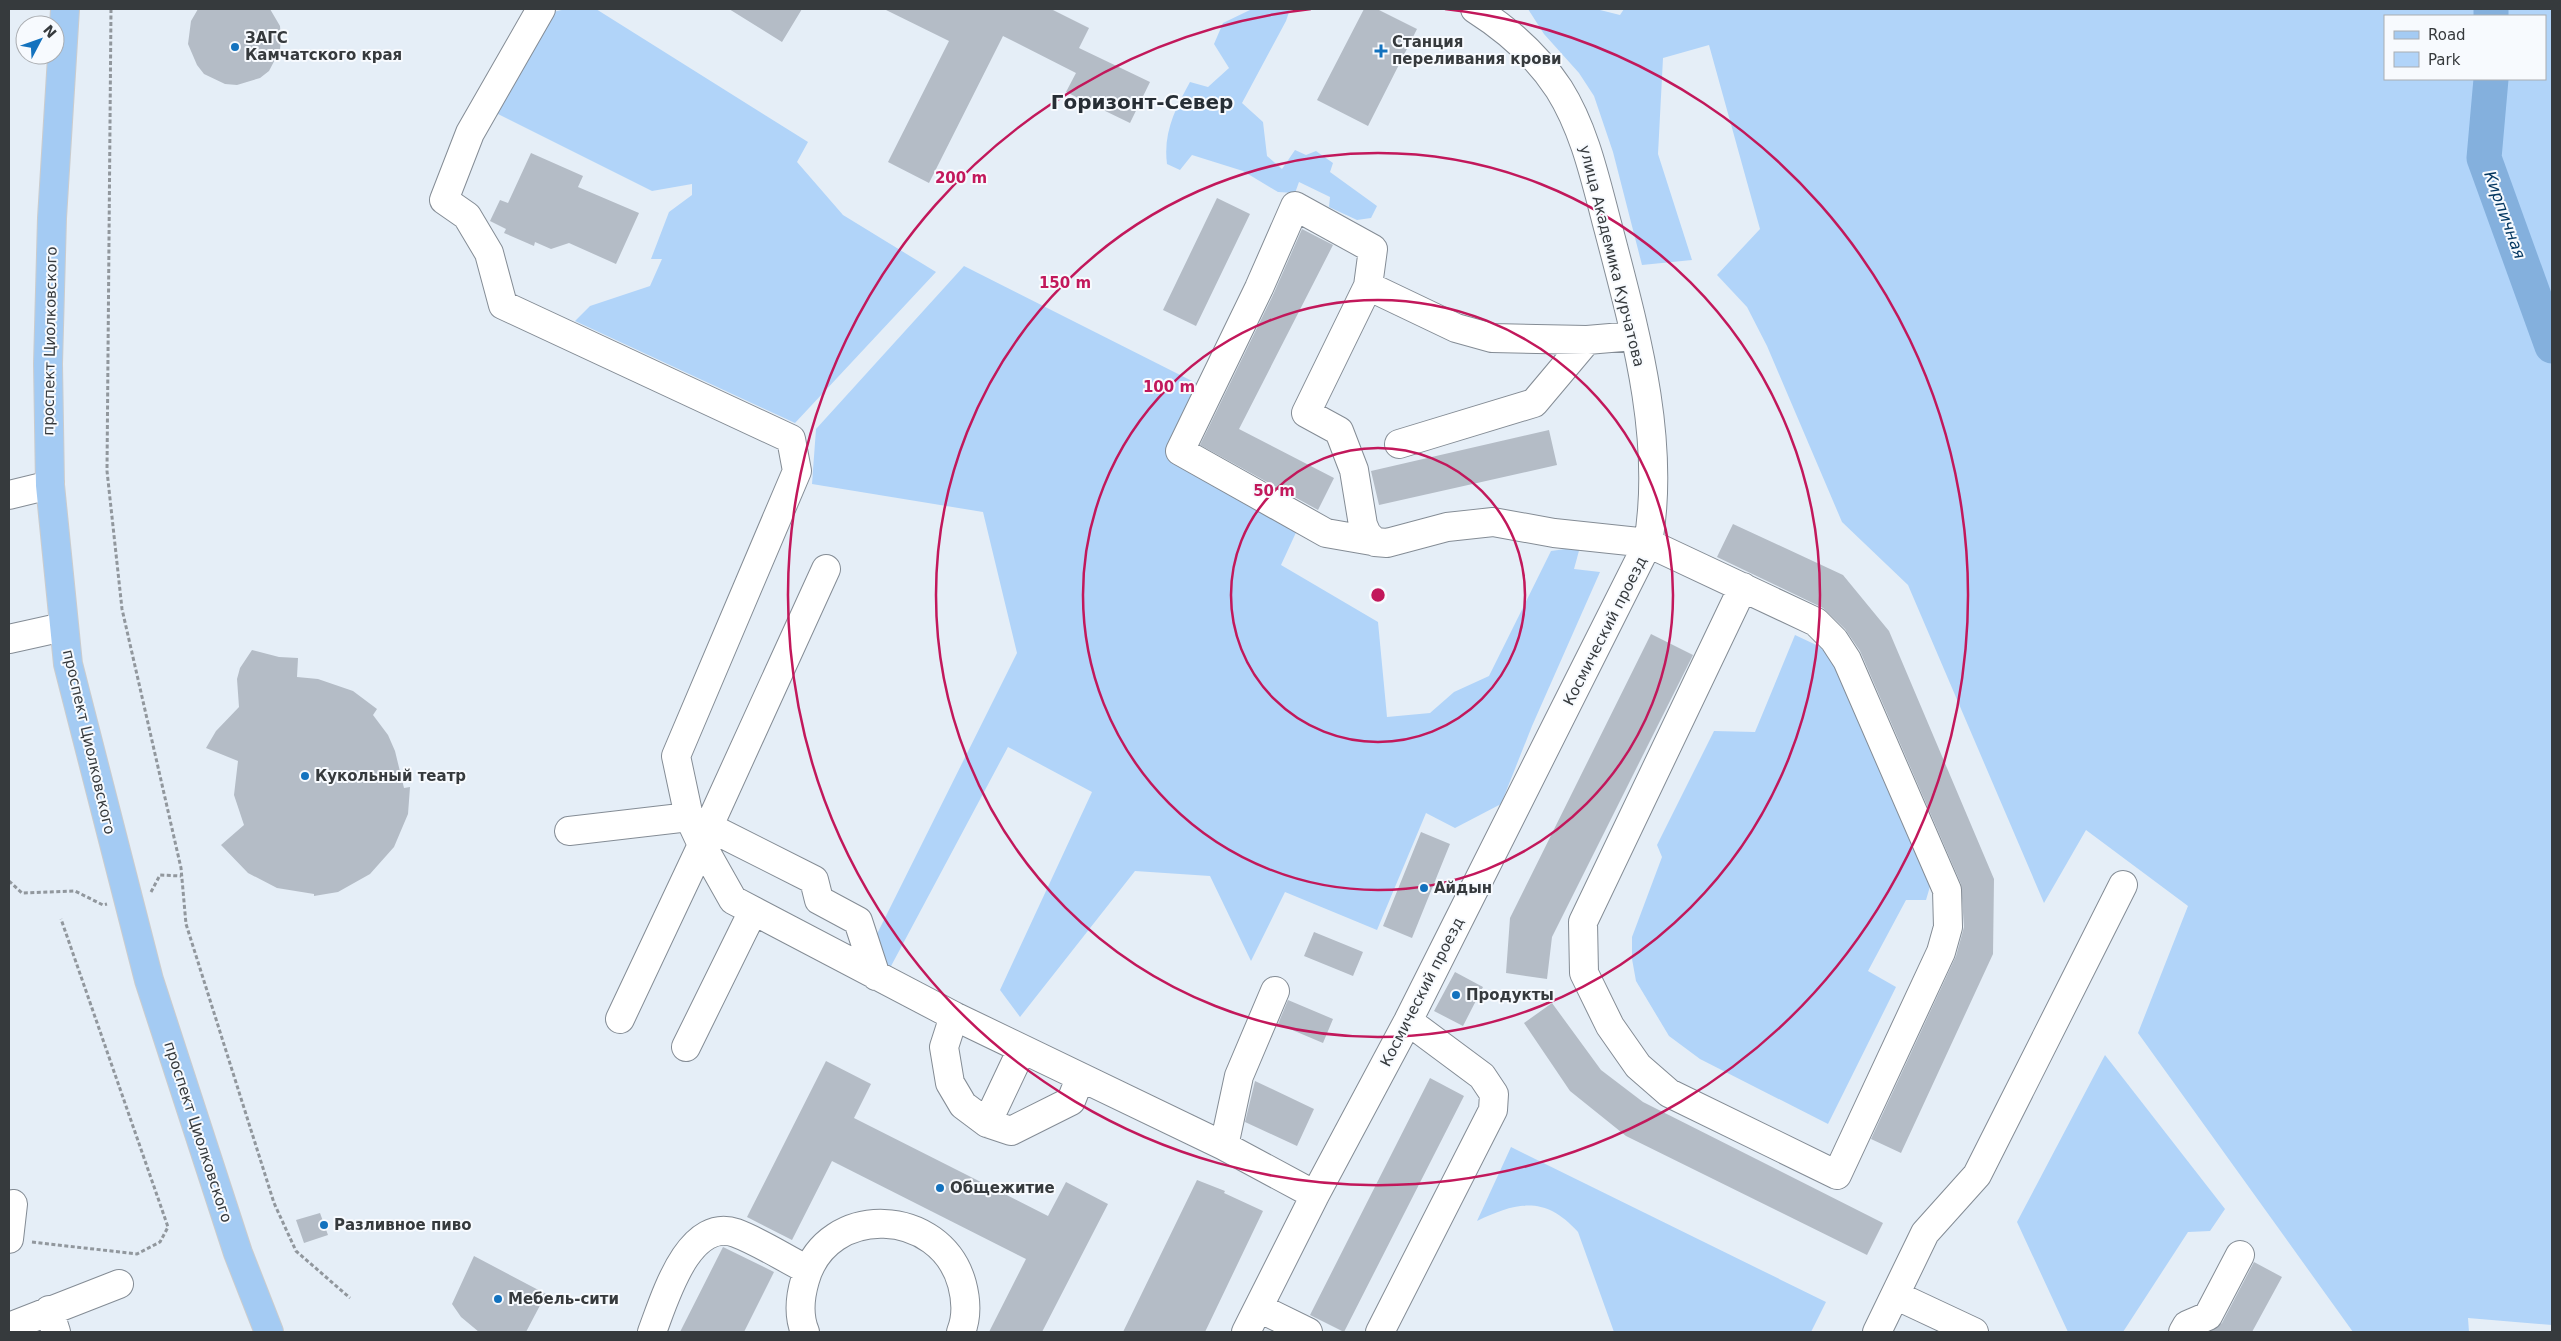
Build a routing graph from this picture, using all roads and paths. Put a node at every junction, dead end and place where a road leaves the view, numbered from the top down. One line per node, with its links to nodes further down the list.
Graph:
1 (65, 9): 9 (main road, проспект Циолковского)
2 (111, 9): 43 (path)
3 (541, 9): 17 (street)
4 (1476, 9): 6 (street, улица Академика Курчатова)
5 (1368, 286): 7 (street); 11 (street); 11 (street)
6 (1634, 336): 7 (street); 12 (street, улица Академика Курчатова)
7 (1587, 340): 8 (street)
8 (1399, 444)
9 (50, 485): 10 (street); 15 (main road, проспект Циолковского)
10 (9, 495)
11 (1372, 541): 12 (street)
12 (1648, 543): 14 (street); 30 (street, Космический проезд)
13 (826, 570): 17 (street)
14 (1743, 587): 14 (street)
15 (63, 627): 16 (street); 47 (main road, проспект Циолковского)
16 (9, 639)
17 (700, 830): 18 (street); 24 (street); 26 (street); 29 (street)
18 (569, 831)
19 (181, 876): 22 (path)
20 (9, 881): 23 (path)
21 (2123, 885): 42 (street)
22 (150, 894)
23 (103, 906)
24 (753, 911): 26 (street); 31 (street)
25 (61, 919): 38 (path)
26 (876, 976): 28 (street)
27 (1275, 991): 35 (street)
28 (954, 1016): 32 (street); 34 (street)
29 (620, 1019)
30 (1408, 1021): 36 (street, Космический проезд); 53 (street)
31 (686, 1047)
32 (1022, 1050): 33 (street); 34 (street)
33 (1080, 1078): 34 (street); 35 (street)
34 (987, 1123)
35 (1224, 1146): 36 (street)
36 (1315, 1194): 44 (street, Космический проезд)
37 (13, 1204): 38 (street)
38 (9, 1240)
39 (2240, 1255): 56 (street)
40 (808, 1270): 48 (street); 49 (street); 50 (street)
41 (119, 1284): 45 (street)
42 (1895, 1296): 54 (street); 55 (street)
43 (350, 1298)
44 (1259, 1308): 51 (street, Космический проезд); 52 (street)
45 (53, 1321): 46 (street)
46 (9, 1327)
47 (269, 1332)
48 (652, 1332)
49 (805, 1332)
50 (961, 1332)
51 (1246, 1332)
52 (1308, 1332)
53 (1380, 1332)
54 (1877, 1332)
55 (1974, 1332)
56 (2183, 1332)

